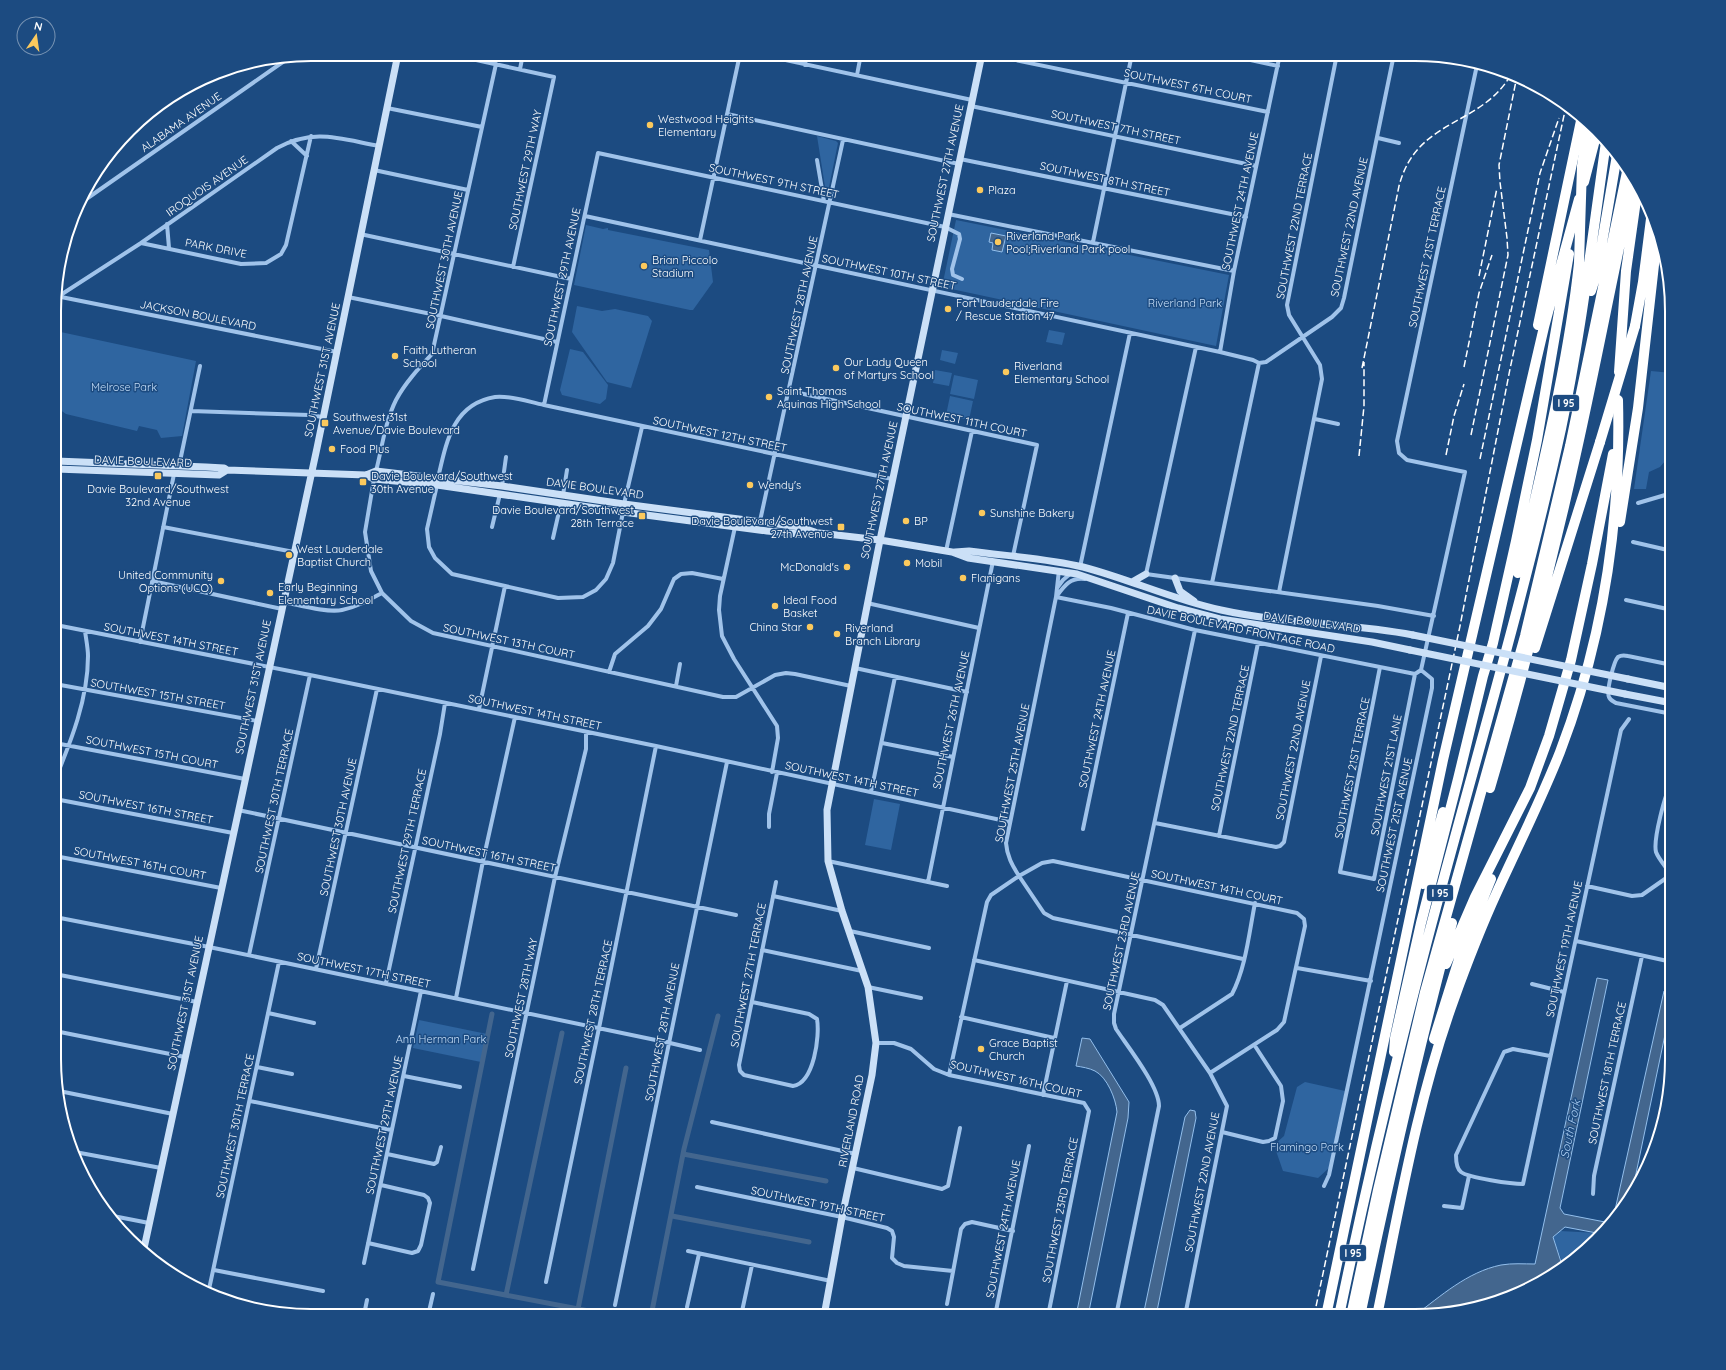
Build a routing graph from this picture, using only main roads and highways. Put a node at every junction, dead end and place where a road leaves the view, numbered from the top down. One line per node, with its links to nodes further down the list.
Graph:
1 (397, 61): 23 (main road, SOUTHWEST 31ST AVENUE)
2 (981, 61): 30 (main road, SOUTHWEST 27TH AVENUE)
3 (1580, 123): 19 (highway)
4 (1587, 129): 42 (highway, bridge)
5 (1595, 138): 13 (highway)
6 (1605, 149): 42 (highway, I 95)
7 (1609, 154): 17 (highway)
8 (1616, 163): 17 (highway)
9 (1623, 171): 15 (highway)
10 (1626, 177): 15 (highway)
11 (1632, 186): 46 (highway, I 95)
12 (1637, 195): 18 (highway)
13 (1576, 210): 19 (highway); 41 (highway)
14 (1650, 226): 46 (highway, bridge)
15 (1612, 243): 62 (highway)
16 (1657, 249): 40 (highway)
17 (1591, 291): 56 (highway)
18 (1618, 400): 40 (highway); 44 (highway)
19 (1512, 460): 52 (highway)
20 (61, 461): 22 (main road, DAVIE BOULEVARD)
21 (61, 469): 22 (main road, DAVIE BOULEVARD)
22 (227, 470): 23 (main road, DAVIE BOULEVARD)
23 (312, 472): 24 (main road, DAVIE BOULEVARD); 57 (main road, SOUTHWEST 31ST AVENUE)
24 (375, 475): 25 (main road, DAVIE BOULEVARD); 25 (main road, DAVIE BOULEVARD)
25 (438, 482): 26 (main road, DAVIE BOULEVARD); 26 (main road, DAVIE BOULEVARD)
26 (562, 498): 27 (main road, DAVIE BOULEVARD); 28 (main road, DAVIE BOULEVARD)
27 (760, 521): 28 (main road); 29 (main road, DAVIE BOULEVARD)
28 (735, 526): 29 (main road, DAVIE BOULEVARD)
29 (820, 533): 30 (main road, DAVIE BOULEVARD)
30 (880, 540): 31 (main road, DAVIE BOULEVARD); 51 (main road, SOUTHWEST 27TH AVENUE)
31 (949, 552): 32 (main road, DAVIE BOULEVARD); 33 (main road, DAVIE BOULEVARD)
32 (1080, 566): 33 (main road); 34 (main road, DAVIE BOULEVARD)
33 (1048, 569): 35 (main road, DAVIE BOULEVARD)
34 (1097, 571): 35 (main road); 38 (main road, DAVIE BOULEVARD)
35 (1072, 573): 43 (main road, DAVIE BOULEVARD, bridge)
36 (1146, 574): 38 (main road)
37 (1175, 578): 39 (main road)
38 (1132, 582): 39 (main road, DAVIE BOULEVARD)
39 (1203, 606): 41 (main road, DAVIE BOULEVARD, bridge)
40 (1596, 631): 55 (highway)
41 (1491, 650): 43 (highway); 44 (main road, DAVIE BOULEVARD, bridge)
42 (1503, 659): 54 (highway, I 95)
43 (1486, 665): 45 (main road, DAVIE BOULEVARD, bridge); 49 (highway)
44 (1570, 667): 45 (highway); 47 (main road, DAVIE BOULEVARD, bridge)
45 (1565, 682): 48 (main road, DAVIE BOULEVARD, bridge); 50 (highway)
46 (1519, 687): 53 (highway, I 95)
47 (1665, 687)
48 (1665, 702)
49 (1464, 752): 52 (highway); 54 (highway)
50 (1525, 798): 53 (highway); 55 (highway)
51 (850, 931): 58 (main road, RIVERLAND ROAD)
52 (1399, 974): 59 (highway)
53 (1433, 993): 63 (highway, I 95)
54 (1390, 1085): 56 (highway, I 95)
55 (1417, 1127): 64 (highway)
56 (1368, 1190): 60 (highway, I 95); 61 (highway)
57 (144, 1245)
58 (825, 1309)
59 (1328, 1309)
60 (1341, 1309)
61 (1346, 1309)
62 (1352, 1309)
63 (1361, 1309)
64 (1378, 1309)

